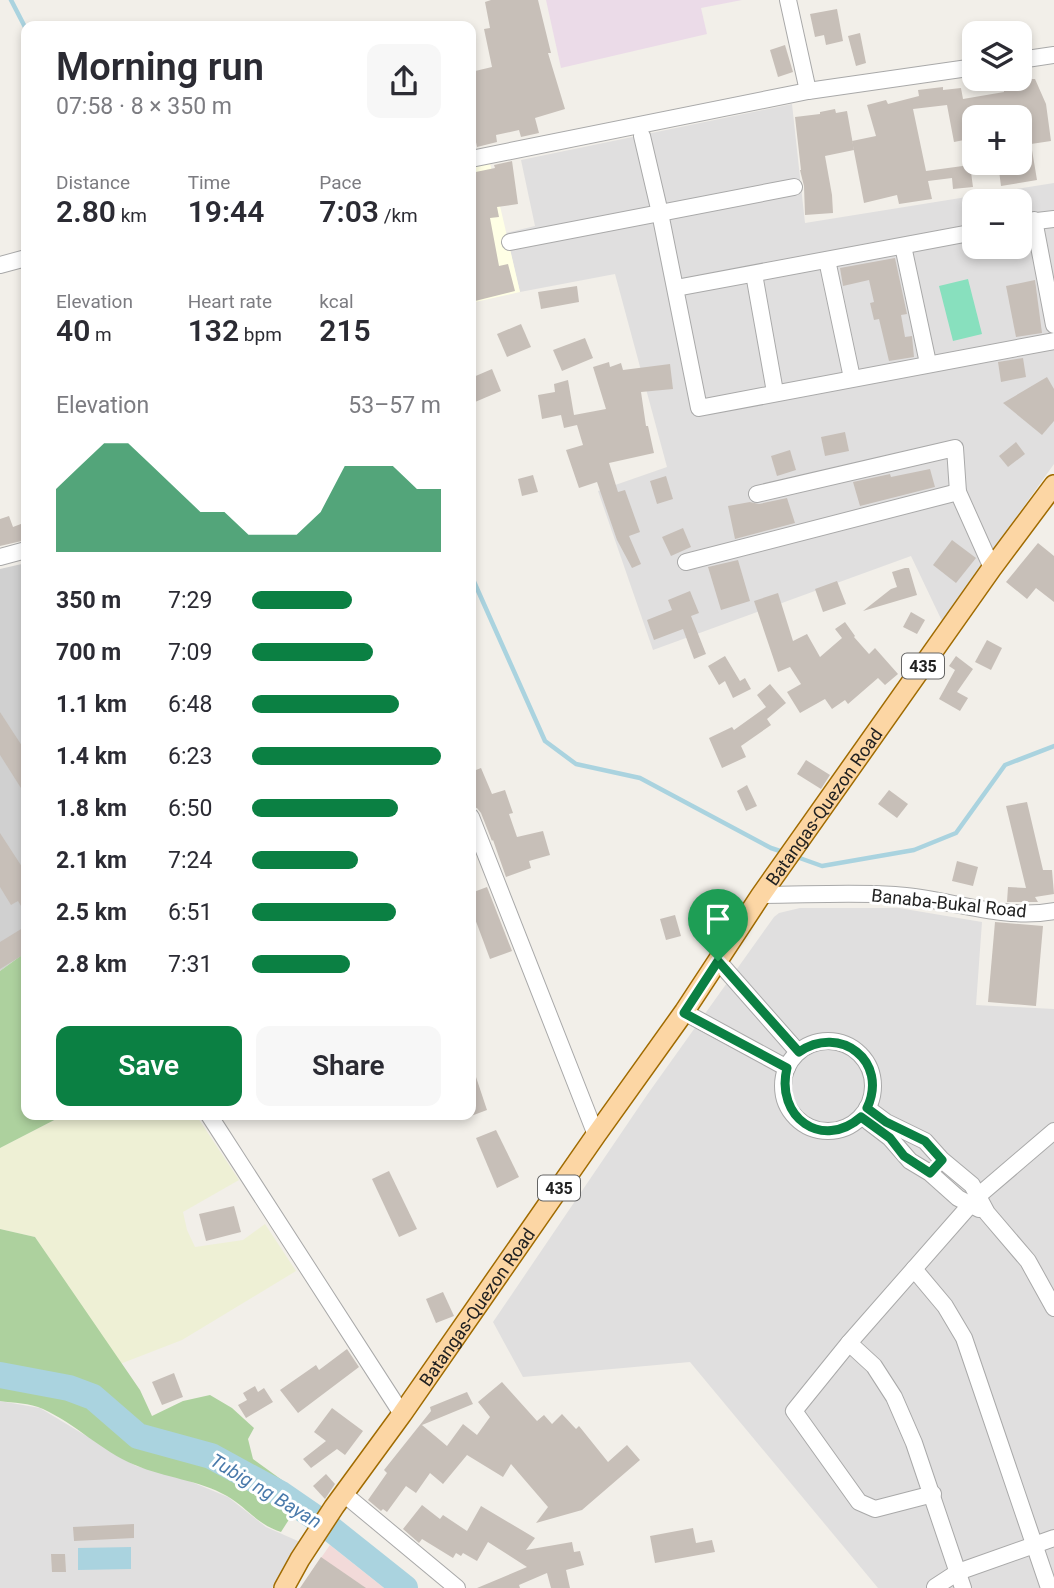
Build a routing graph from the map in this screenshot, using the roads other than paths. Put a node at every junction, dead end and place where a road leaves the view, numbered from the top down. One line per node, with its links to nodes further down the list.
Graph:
1 (788, 0): 5 (street)
2 (1054, 55): 3 (street)
3 (1032, 58)
4 (962, 69): 5 (street)
5 (808, 91): 7 (street)
6 (642, 136): 9 (street)
7 (476, 158)
8 (794, 187): 9 (street)
9 (660, 213): 14 (street); 20 (street)
10 (1054, 219): 11 (street)
11 (1032, 221)
12 (962, 235): 15 (street)
13 (1032, 241): 21 (street)
14 (510, 242)
15 (903, 246): 17 (street); 23 (street)
16 (21, 259): 18 (street)
17 (827, 260): 19 (street); 24 (street)
18 (0, 265)
19 (754, 274): 20 (street); 25 (street)
20 (676, 288): 25 (street)
21 (1054, 325)
22 (1054, 341): 23 (street)
23 (928, 363): 24 (street)
24 (852, 378): 25 (street)
25 (775, 392)
26 (1054, 485): 32 (main road, Batangas-Quezon Road / 435)
27 (958, 492): 28 (street); 31 (street); 32 (street)
28 (757, 494)
29 (21, 551): 30 (street)
30 (0, 557)
31 (686, 562)
32 (992, 568): 34 (main road, Batangas-Quezon Road / 435)
33 (476, 830): 43 (street)
34 (761, 895): 35 (street, Banaba-Bukal Road); 36 (main road, Batangas-Quezon Road / 435)
35 (1054, 911)
36 (718, 961): 37 (main road, Batangas-Quezon Road / 435); 38 (street)
37 (684, 1013): 39 (street); 43 (main road, Batangas-Quezon Road / 435)
38 (799, 1052): 39 (street); 40 (street)
39 (787, 1068): 40 (street)
40 (864, 1112): 44 (street); 45 (street)
41 (212, 1120): 50 (street)
42 (1054, 1132): 46 (street)
43 (596, 1135): 50 (main road, Batangas-Quezon Road / 435)
44 (942, 1160): 45 (street); 46 (street)
45 (930, 1173): 46 (street)
46 (974, 1200): 47 (street); 48 (street)
47 (914, 1269): 49 (street); 54 (street)
48 (1053, 1302)
49 (849, 1343): 51 (street); 51 (street)
50 (402, 1414): 52 (main road, Batangas-Quezon Road / 435)
51 (933, 1494): 56 (street)
52 (339, 1500): 55 (main road, Batangas-Quezon Road / 435); 60 (street)
53 (1054, 1538): 54 (street)
54 (1033, 1545): 56 (street); 61 (street)
55 (305, 1551): 58 (main road, 435); 59 (main road, 435)
56 (960, 1580): 57 (street)
57 (935, 1587)
58 (274, 1588)
59 (284, 1588)
60 (457, 1588)
61 (1049, 1588)

